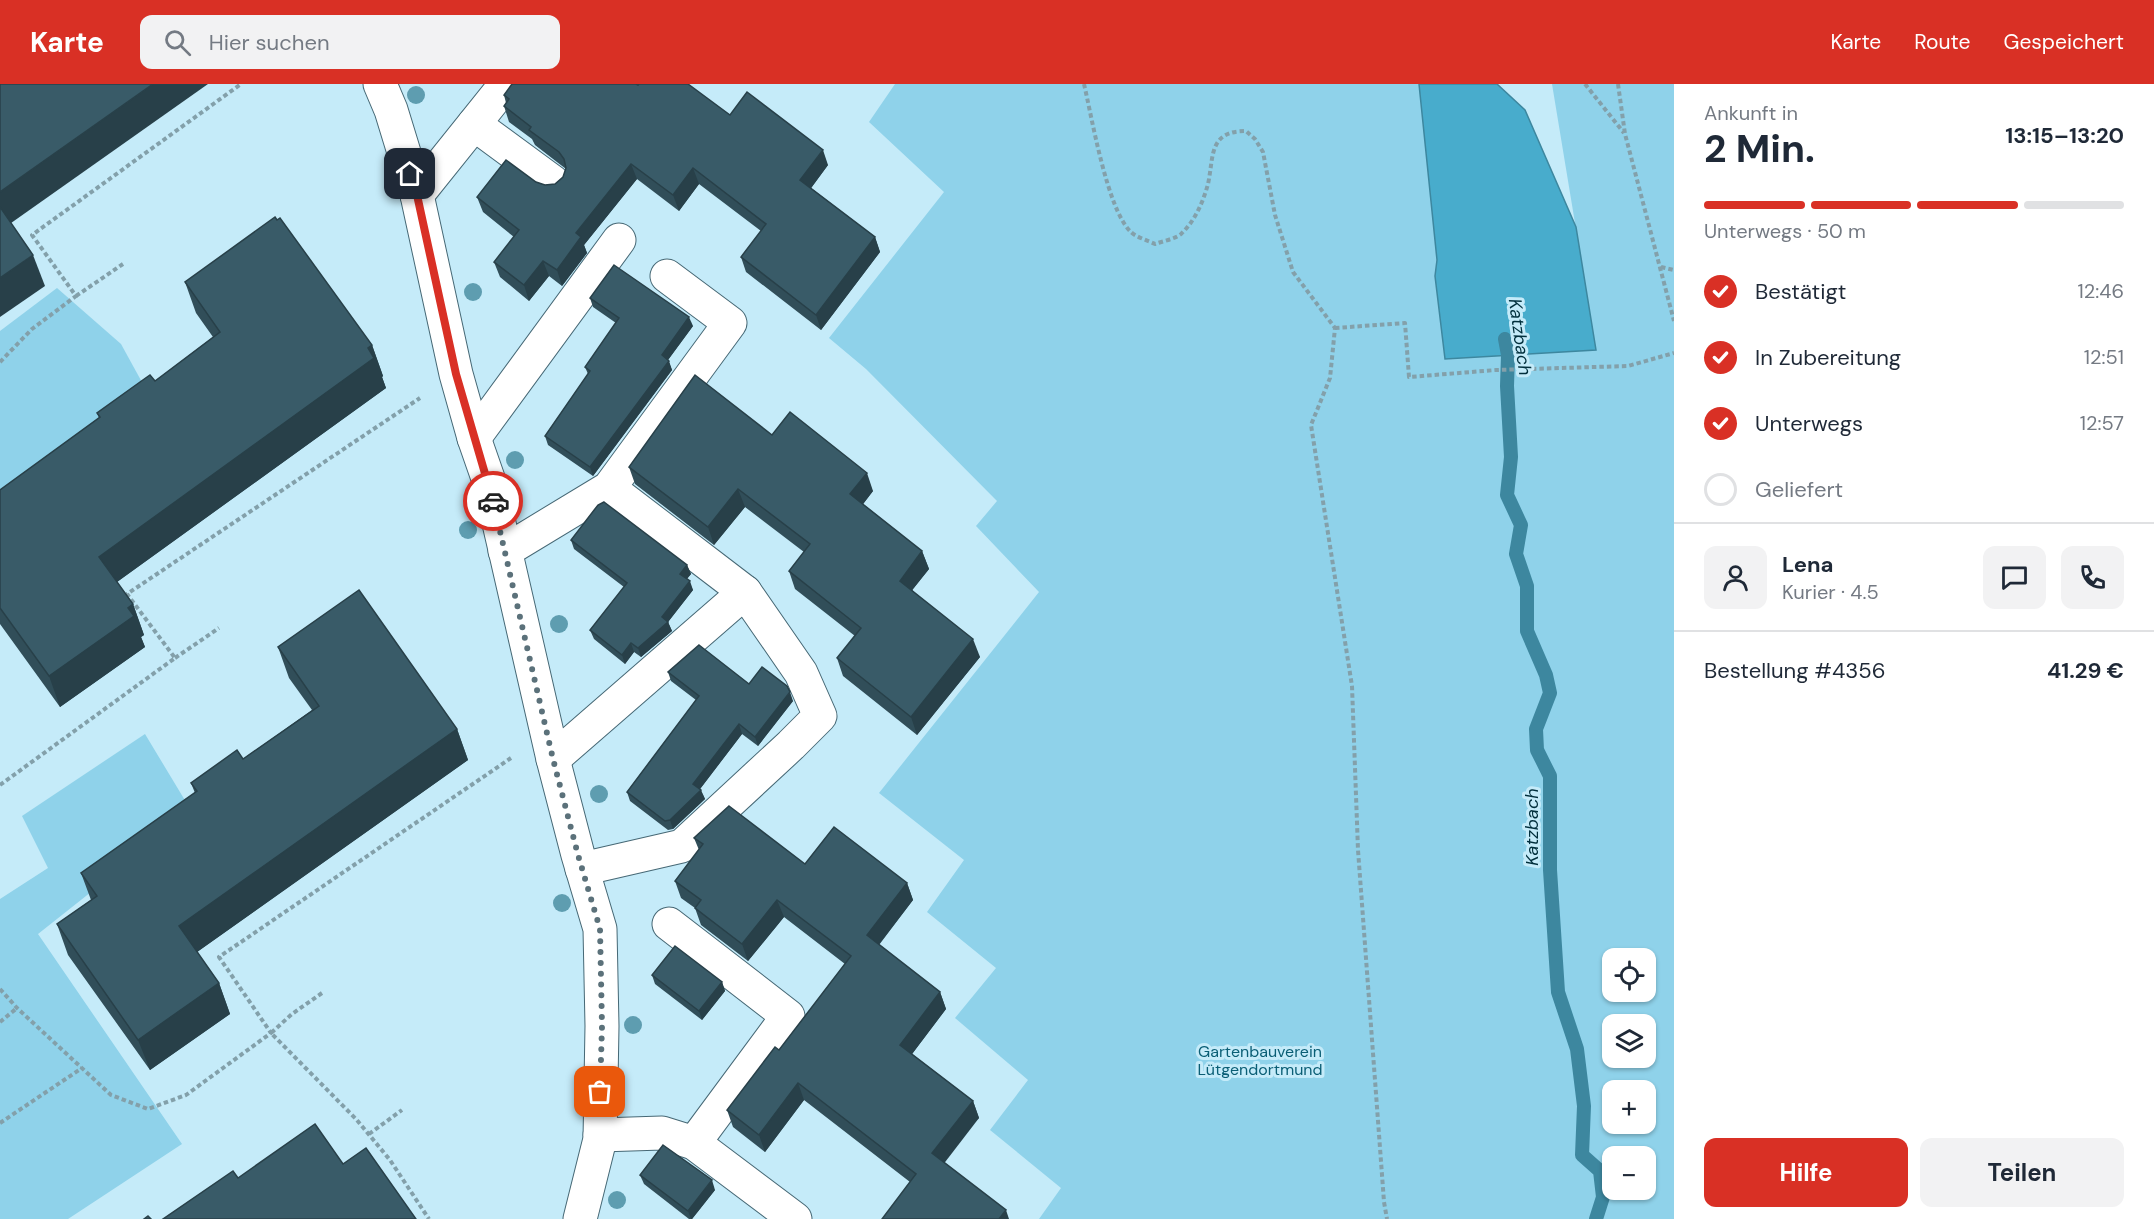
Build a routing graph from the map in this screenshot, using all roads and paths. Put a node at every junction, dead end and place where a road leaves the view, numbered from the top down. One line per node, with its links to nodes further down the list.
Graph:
1 (241, 84): 16 (path)
2 (380, 84): 10 (street)
3 (506, 84): 7 (street)
4 (1084, 84): 18 (path)
5 (1585, 84): 8 (path)
6 (1618, 84): 8 (path)
7 (474, 124): 9 (street); 10 (street)
8 (1624, 134): 13 (path)
9 (553, 182)
10 (417, 195): 21 (street)
11 (618, 240): 22 (street)
12 (123, 264): 16 (path)
13 (1661, 267): 14 (path); 17 (path)
14 (1674, 270)
15 (667, 276): 23 (street)
16 (76, 296): 20 (path)
17 (1674, 321)
18 (1335, 328): 19 (path); 46 (path)
19 (1674, 353)
20 (0, 362)
21 (456, 374): 22 (street); 27 (path)
22 (474, 438): 24 (street)
23 (609, 488): 24 (street); 25 (street)
24 (505, 551): 28 (street)
25 (745, 592): 28 (street); 30 (street)
26 (219, 628): 27 (path)
27 (175, 658): 29 (path)
28 (551, 746): 30 (street); 36 (path)
29 (0, 785)
30 (582, 869): 41 (street)
31 (669, 924): 42 (street)
32 (0, 989): 34 (path)
33 (322, 993): 36 (path)
34 (17, 1008): 35 (path); 37 (path)
35 (0, 1022)
36 (271, 1033): 37 (path); 40 (path)
37 (82, 1068): 39 (path)
38 (402, 1110): 40 (path)
39 (0, 1122)
40 (369, 1134): 43 (path)
41 (600, 1135): 42 (street); 44 (street)
42 (694, 1143): 45 (street)
43 (429, 1219)
44 (580, 1219)
45 (795, 1219)
46 (1388, 1219)

